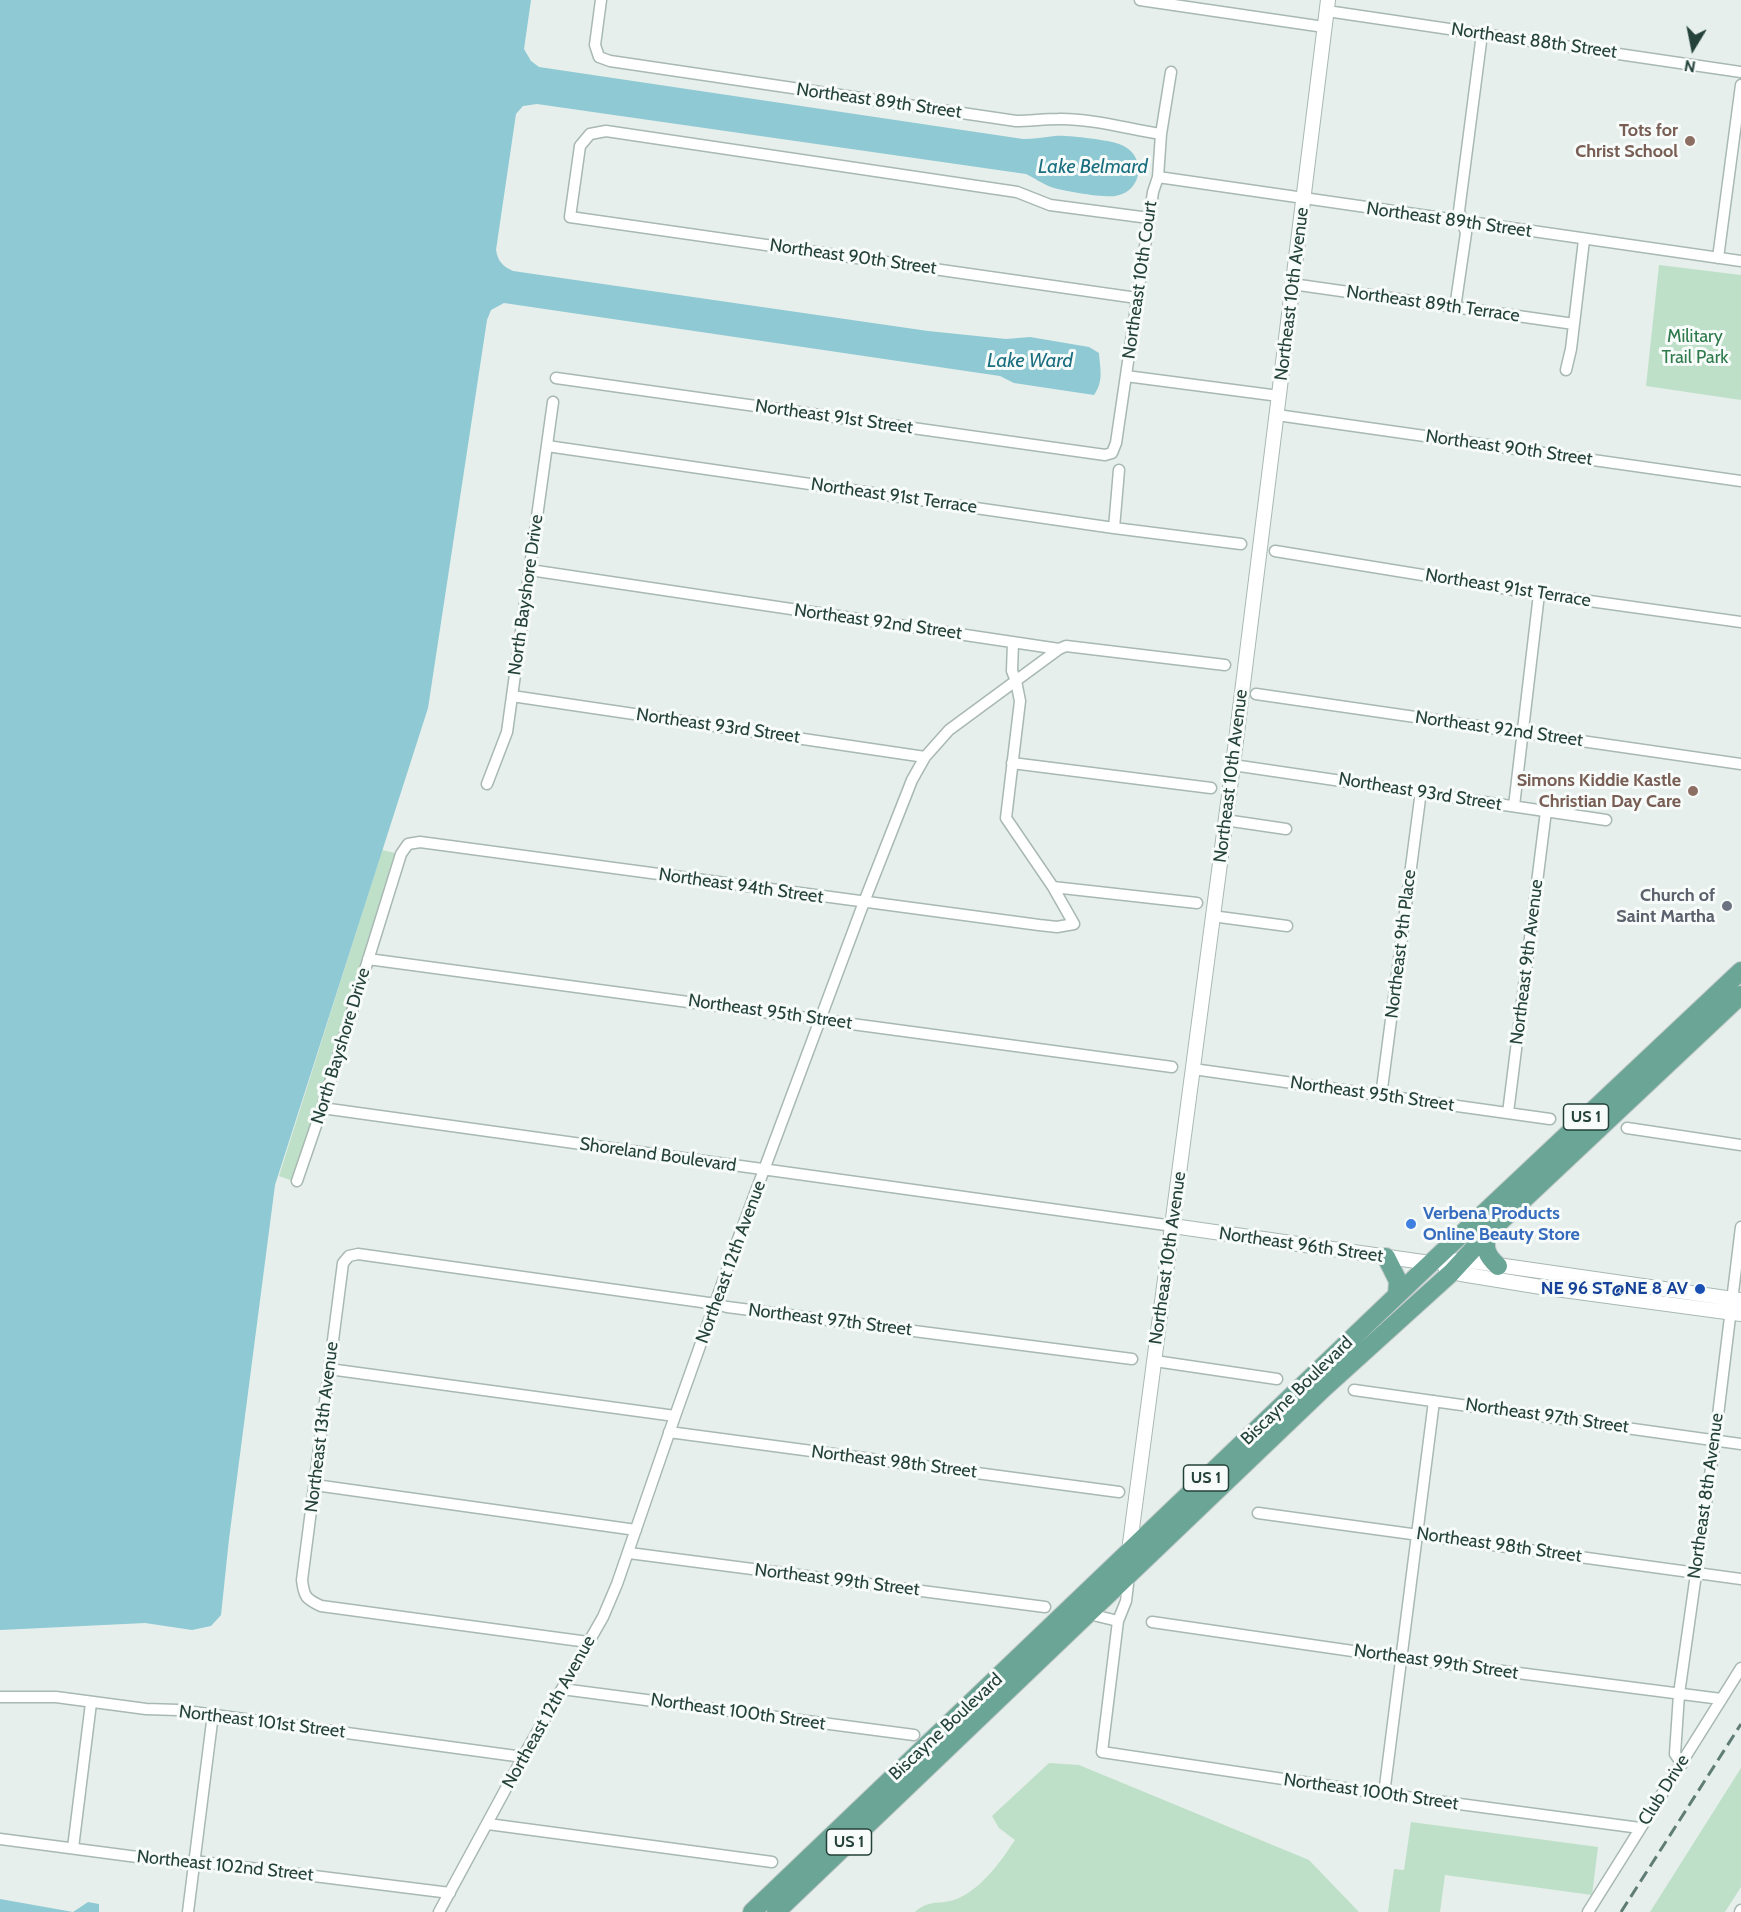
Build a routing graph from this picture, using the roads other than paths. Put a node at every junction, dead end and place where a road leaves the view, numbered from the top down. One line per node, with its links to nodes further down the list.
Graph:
1 (601, 0): 11 (street, Northeast 89th Street)
2 (1140, 0): 3 (street)
3 (1161, 2): 5 (street)
4 (1327, 6): 5 (street, Northeast 10th Avenue); 6 (street, Northeast 88th Street)
5 (1324, 27): 13 (street, Northeast 10th Avenue)
6 (1482, 34): 8 (street, Northeast 88th Street); 15 (street)
7 (1171, 72): 11 (street, Northeast 10th Court)
8 (1741, 72)
9 (1741, 85): 10 (street)
10 (1740, 98): 17 (street)
11 (1161, 134): 12 (street, Northeast 10th Court)
12 (1158, 177): 13 (street, Northeast 89th Street); 14 (street, Northeast 10th Court)
13 (1304, 199): 15 (street, Northeast 89th Street); 19 (street, Northeast 10th Avenue)
14 (1149, 218): 20 (street, Northeast 10th Court); 20 (street, Northeast 90th Street)
15 (1464, 222): 16 (street, Northeast 89th Street); 21 (street)
16 (1584, 240): 17 (street, Northeast 89th Street); 22 (street)
17 (1718, 258): 18 (street, Northeast 89th Street)
18 (1741, 261)
19 (1292, 284): 21 (street, Northeast 89th Terrace); 26 (street, Northeast 10th Avenue)
20 (1137, 298): 24 (street, Northeast 10th Court)
21 (1455, 308): 22 (street, Northeast 89th Terrace)
22 (1574, 324): 23 (street)
23 (1566, 370)
24 (1126, 376): 26 (street); 30 (street, Northeast 10th Court)
25 (556, 378): 30 (street, Northeast 91st Street)
26 (1279, 396): 28 (street, Northeast 10th Avenue)
27 (553, 402): 29 (street, North Bayshore Drive)
28 (1277, 415): 32 (street, Northeast 90th Street); 49 (street, Northeast 10th Avenue)
29 (547, 446): 33 (street, Northeast 91st Terrace); 36 (street, North Bayshore Drive)
30 (1112, 453)
31 (1119, 470): 33 (street)
32 (1741, 481)
33 (1113, 528): 34 (street, Northeast 91st Terrace)
34 (1241, 544)
35 (1275, 551): 37 (street, Northeast 91st Terrace)
36 (530, 570): 39 (street, Northeast 92nd Street); 44 (street, North Bayshore Drive)
37 (1539, 594): 38 (street, Northeast 91st Terrace); 45 (street)
38 (1741, 622)
39 (1013, 642): 40 (street, Northeast 92nd Street); 42 (street)
40 (1059, 649): 41 (street, Northeast 92nd Street); 42 (street, Northeast 12th Avenue)
41 (1225, 665)
42 (1017, 681): 46 (street, Northeast 12th Avenue); 47 (street)
43 (1256, 694): 45 (street, Northeast 92nd Street)
44 (512, 696): 46 (street, Northeast 93rd Street); 50 (street, North Bayshore Drive)
45 (1523, 732): 48 (street, Northeast 92nd Street); 53 (street)
46 (925, 757): 60 (street, Northeast 12th Avenue)
47 (1012, 764): 51 (street); 59 (street)
48 (1741, 764)
49 (1233, 765): 52 (street, Northeast 93rd Street); 55 (street, Northeast 10th Avenue)
50 (487, 784)
51 (1211, 788)
52 (1421, 791): 53 (street, Northeast 93rd Street); 72 (street, Northeast 9th Place)
53 (1514, 806): 54 (street, Northeast 93rd Street)
54 (1546, 811): 56 (street, Northeast 93rd Street); 74 (street, Northeast 9th Avenue)
55 (1225, 820): 57 (street); 62 (street, Northeast 10th Avenue)
56 (1606, 820)
57 (1286, 829)
58 (408, 844): 60 (street, Northeast 94th Street); 64 (street, North Bayshore Drive)
59 (1053, 887): 60 (street, Northeast 94th Street); 61 (street)
60 (864, 902): 67 (street, Northeast 12th Avenue)
61 (1197, 903)
62 (1212, 915): 63 (street); 71 (street, Northeast 10th Avenue)
63 (1287, 926)
64 (368, 959): 67 (street, Northeast 95th Street); 73 (street, North Bayshore Drive)
65 (1741, 971): 68 (main road, Biscayne Boulevard / US 1)
66 (1741, 995): 70 (main road, Biscayne Boulevard / US 1)
67 (822, 1019): 69 (street, Northeast 95th Street); 78 (street, Northeast 12th Avenue)
68 (1673, 1035): 70 (main road); 85 (main road, Biscayne Boulevard / US 1)
69 (1172, 1066)
70 (1662, 1068): 82 (main road, Biscayne Boulevard / US 1)
71 (1193, 1069): 72 (street, Northeast 95th Street); 80 (street, Northeast 10th Avenue)
72 (1381, 1096): 74 (street, Northeast 95th Street)
73 (322, 1108): 78 (street, Shoreland Boulevard); 79 (street, North Bayshore Drive)
74 (1508, 1113): 75 (street, Northeast 95th Street)
75 (1550, 1119)
76 (1627, 1128): 77 (street)
77 (1741, 1145)
78 (765, 1170): 80 (street, Shoreland Boulevard); 89 (street, Northeast 12th Avenue)
79 (297, 1181)
80 (1173, 1226): 84 (street, Northeast 96th Street); 92 (street, Northeast 10th Avenue)
81 (1741, 1227): 90 (street, Northeast 8th Avenue)
82 (1488, 1233): 86 (main road); 87 (main road, Biscayne Boulevard / US 1)
83 (349, 1256): 89 (street, Northeast 97th Street); 93 (street, Northeast 13th Avenue)
84 (1386, 1257): 85 (street, Northeast 96th Street); 88 (main road)
85 (1430, 1263): 87 (street, Northeast 96th Street); 88 (main road, Biscayne Boulevard / US 1)
86 (1498, 1266): 87 (street, Northeast 96th Street); 90 (street, Northeast 96th Street)
87 (1457, 1267): 90 (street, Northeast 96th Street); 109 (main road, Biscayne Boulevard / US 1)
88 (1397, 1295): 106 (main road, Biscayne Boulevard / US 1)
89 (716, 1304): 91 (street, Northeast 97th Street); 97 (street, Northeast 12th Avenue)
90 (1736, 1306): 99 (street, Northeast 8th Avenue)
91 (1132, 1359)
92 (1155, 1361): 94 (street); 106 (street, Northeast 10th Avenue)
93 (329, 1369): 97 (street); 101 (street, Northeast 13th Avenue)
94 (1277, 1379)
95 (1354, 1390): 96 (street, Northeast 97th Street)
96 (1434, 1401): 99 (street, Northeast 97th Street); 105 (street)
97 (675, 1416): 98 (street, Northeast 12th Avenue)
98 (669, 1432): 102 (street, Northeast 98th Street); 104 (street, Northeast 12th Avenue)
99 (1715, 1440): 100 (street, Northeast 97th Street); 108 (street, Northeast 8th Avenue)
100 (1741, 1444)
101 (315, 1485): 104 (street); 115 (street, Northeast 13th Avenue)
102 (1119, 1492)
103 (1258, 1513): 105 (street, Northeast 98th Street)
104 (636, 1530): 107 (street, Northeast 12th Avenue)
105 (1417, 1533): 108 (street, Northeast 98th Street); 116 (street)
106 (1129, 1551): 127 (main road, Biscayne Boulevard / US 1)
107 (629, 1553): 111 (street, Northeast 99th Street); 115 (street, Northeast 12th Avenue)
108 (1695, 1572): 110 (street, Northeast 98th Street); 119 (street, Northeast 8th Avenue)
109 (1129, 1575): 112 (main road, Biscayne Boulevard / US 1); 113 (street)
110 (1741, 1579)
111 (1045, 1607)
112 (1089, 1614): 113 (street); 127 (main road, Biscayne Boulevard / US 1)
113 (1118, 1621): 128 (street, Northeast 100th Street)
114 (1152, 1622): 116 (street, Northeast 99th Street)
115 (588, 1642): 118 (street, Northeast 12th Avenue)
116 (1401, 1658): 119 (street, Northeast 99th Street); 128 (street)
117 (1741, 1668): 121 (street, Club Drive)
118 (562, 1689): 124 (street, Northeast 100th Street); 125 (street, Northeast 12th Avenue)
119 (1679, 1694): 121 (street, Northeast 99th Street); 126 (street, Northeast 8th Avenue)
120 (0, 1697): 122 (street, Northeast 101st Street)
121 (1721, 1699): 126 (street, Club Drive)
122 (91, 1703): 123 (street, Northeast 101st Street); 132 (street)
123 (213, 1714): 125 (street, Northeast 101st Street); 133 (street)
124 (914, 1735)
125 (523, 1757): 129 (street, Northeast 12th Avenue)
126 (1682, 1764): 130 (street, Club Drive)
127 (916, 1767): 138 (main road, Biscayne Boulevard / US 1); 139 (main road, Biscayne Boulevard / US 1)
128 (1384, 1794): 130 (street, Northeast 100th Street)
129 (488, 1824): 134 (street); 135 (street, Northeast 12th Avenue)
130 (1640, 1828): 140 (street, Club Drive)
131 (0, 1839): 132 (street, Northeast 102nd Street)
132 (73, 1848): 133 (street, Northeast 102nd Street)
133 (194, 1861): 135 (street, Northeast 102nd Street); 136 (street)
134 (772, 1862)
135 (450, 1893): 137 (street, Northeast 12th Avenue)
136 (188, 1912)
137 (439, 1912)
138 (752, 1912)
139 (776, 1912)
140 (1588, 1912)

